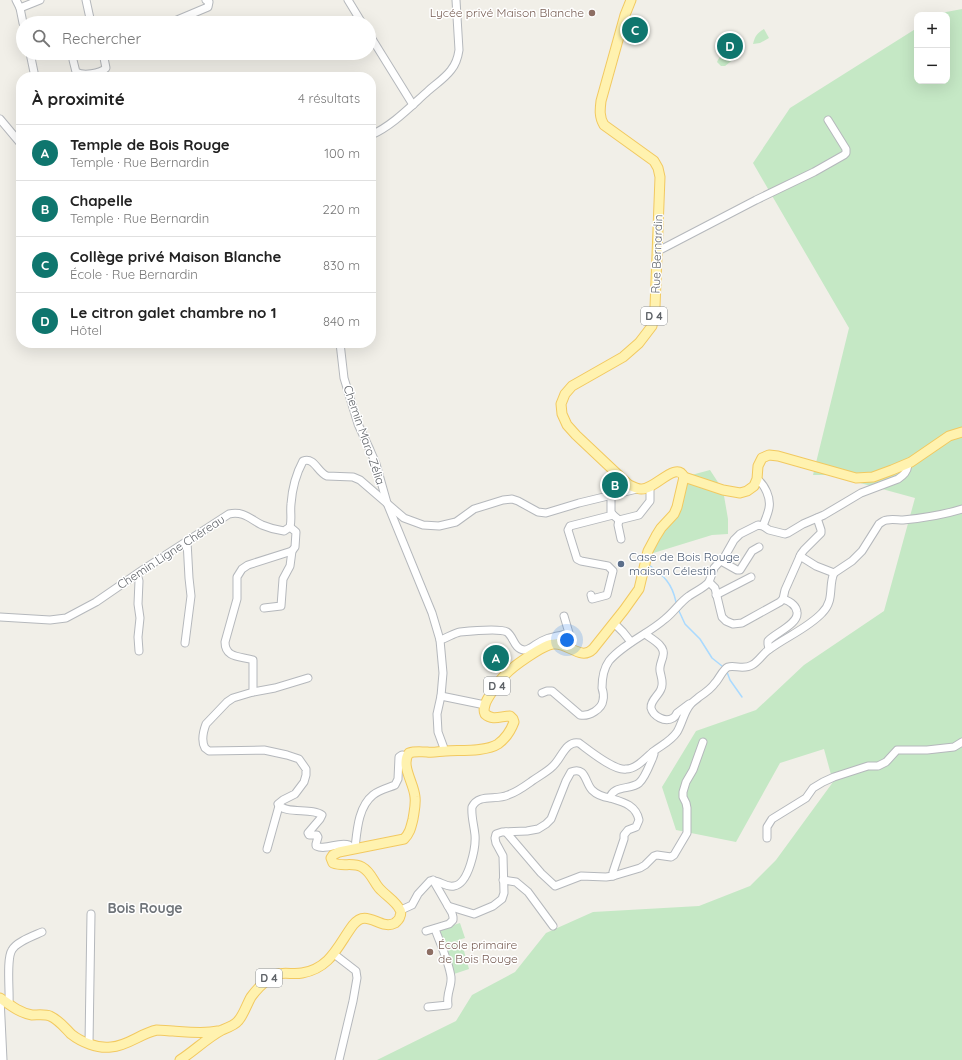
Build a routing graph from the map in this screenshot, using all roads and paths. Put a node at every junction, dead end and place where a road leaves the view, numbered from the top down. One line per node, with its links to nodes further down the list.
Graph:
1 (16, 0): 8 (street)
2 (40, 0): 8 (street)
3 (86, 0): 10 (street)
4 (206, 0): 11 (street)
5 (348, 0): 12 (street)
6 (456, 0): 20 (street)
7 (631, 0): 25 (main road, Rue Bernardin / D 4)
8 (20, 8): 9 (street)
9 (22, 16)
10 (89, 16)
11 (187, 16)
12 (358, 16)
13 (376, 45): 20 (street)
14 (33, 60): 17 (street)
15 (73, 60): 18 (street)
16 (105, 60): 19 (street)
17 (34, 72)
18 (76, 72)
19 (105, 72)
20 (413, 105): 23 (street)
21 (0, 119): 24 (street)
22 (828, 120): 25 (street)
23 (376, 133)
24 (16, 138)
25 (658, 251): 32 (main road, Rue Bernardin / D 4)
26 (341, 348): 34 (street, Chemin Maro Zélia)
27 (962, 432): 28 (main road)
28 (908, 463): 30 (main road); 37 (street)
29 (684, 477): 30 (main road); 31 (main road); 57 (main road, D 4)
30 (757, 479): 39 (street)
31 (650, 487): 32 (main road); 38 (street)
32 (637, 489): 33 (street)
33 (611, 496): 34 (street); 36 (street)
34 (387, 503): 40 (street); 59 (street, Chemin Maro Zélia)
35 (962, 509): 47 (street)
36 (613, 515): 38 (street); 51 (street)
37 (817, 518): 39 (street); 45 (street)
38 (619, 520): 41 (street)
39 (763, 526): 46 (street)
40 (290, 527): 42 (street, Chemin Ligne Chéreau); 44 (street)
41 (621, 539)
42 (187, 541): 48 (street, Chemin Ligne Chéreau); 61 (street)
43 (759, 547): 46 (street)
44 (292, 551): 54 (street); 65 (street)
45 (800, 556): 47 (street); 53 (street)
46 (721, 561): 50 (street)
47 (834, 573): 62 (street)
48 (137, 574): 56 (street, Chemin Ligne Chéreau); 63 (street)
49 (752, 577): 52 (street)
50 (709, 582): 52 (street); 58 (street)
51 (591, 595)
52 (716, 595): 53 (street)
53 (783, 599): 62 (street)
54 (264, 608)
55 (564, 616): 59 (street)
56 (0, 617)
57 (614, 623): 60 (street); 69 (main road, D 4)
58 (645, 634): 60 (street); 68 (street)
59 (440, 640): 67 (street, Chemin Maro Zélia)
60 (631, 642): 66 (street)
61 (185, 643)
62 (769, 649): 68 (street)
63 (139, 651)
64 (308, 678): 65 (street)
65 (253, 692): 76 (street)
66 (542, 693)
67 (441, 696): 69 (street); 72 (street, Chemin Maro Zélia)
68 (690, 704): 73 (street)
69 (484, 705): 72 (main road, D 4)
70 (702, 742): 81 (street)
71 (962, 742): 78 (street)
72 (445, 751): 74 (main road, D 4)
73 (653, 752): 75 (street); 82 (street)
74 (407, 756): 79 (street); 79 (main road)
75 (610, 798): 77 (street); 81 (street)
76 (279, 806): 79 (street); 80 (street)
77 (506, 832): 81 (street); 83 (street)
78 (768, 838)
79 (353, 848): 85 (main road)
80 (267, 849)
81 (613, 876)
82 (433, 880): 84 (street); 85 (street)
83 (504, 880): 84 (street); 87 (street)
84 (448, 906): 88 (street)
85 (401, 910): 91 (main road, D 4)
86 (91, 914): 96 (street)
87 (553, 926)
88 (435, 929): 89 (street); 93 (street)
89 (426, 931)
90 (42, 932): 92 (street)
91 (334, 954): 94 (main road, D 4); 99 (street)
92 (2, 1001): 95 (street); 96 (main road, D 4)
93 (428, 1007)
94 (208, 1035): 96 (main road, D 4); 98 (main road)
95 (1, 1037): 97 (street)
96 (90, 1044)
97 (3, 1060)
98 (180, 1060)
99 (339, 1060)

